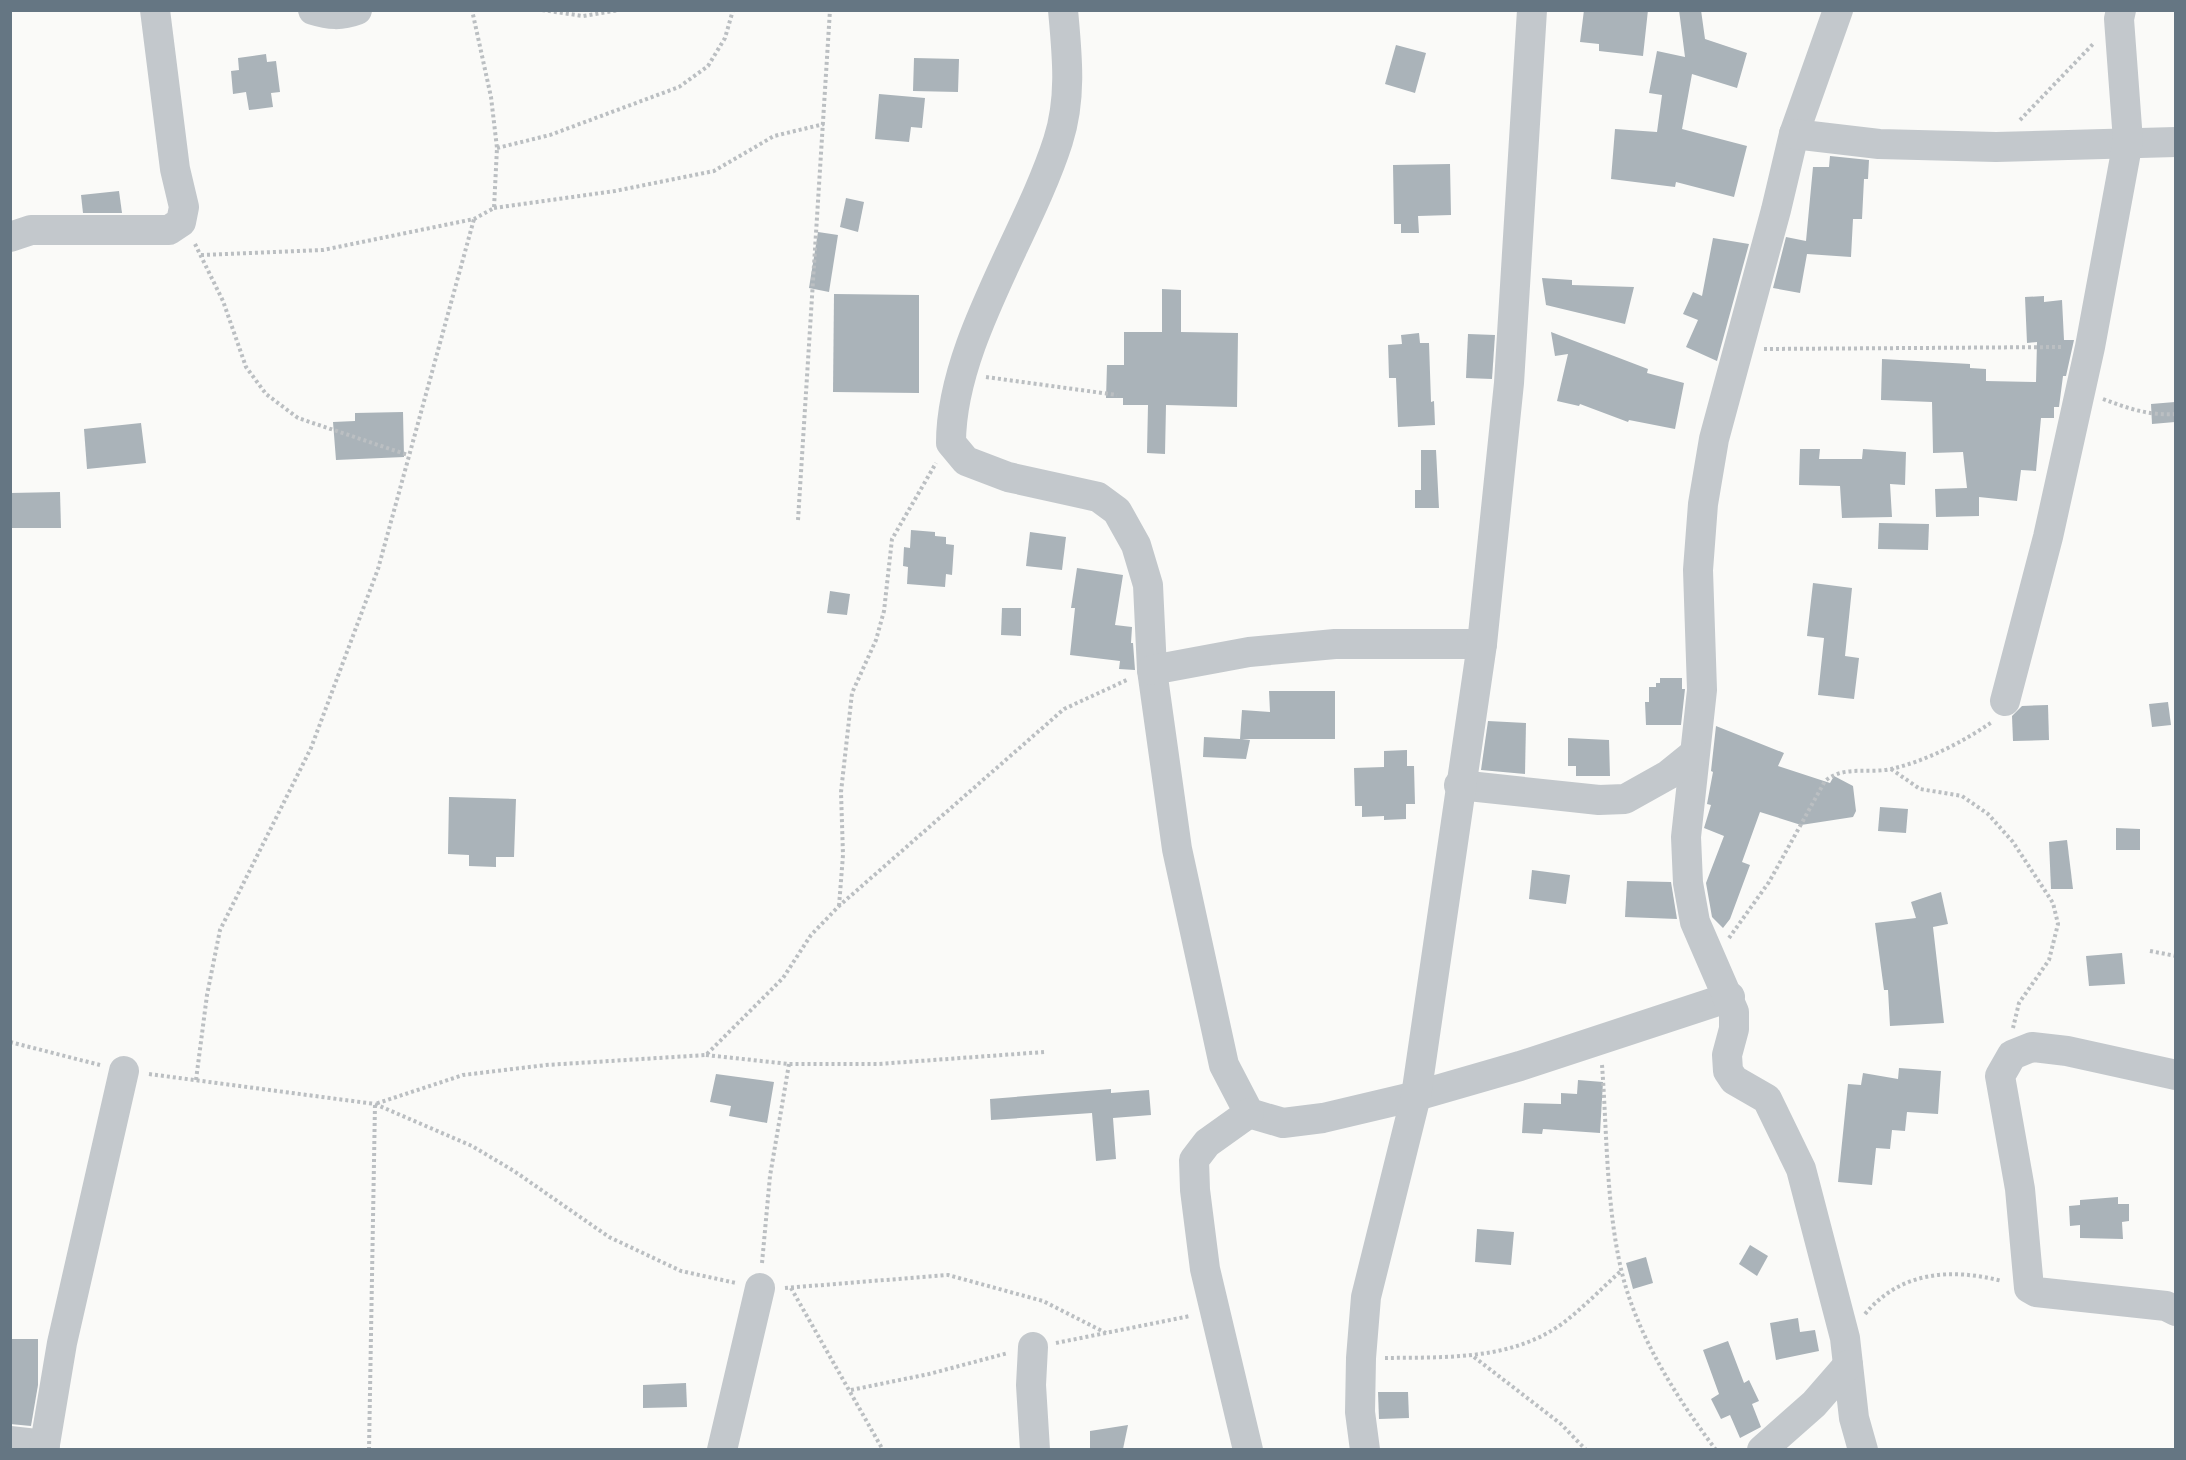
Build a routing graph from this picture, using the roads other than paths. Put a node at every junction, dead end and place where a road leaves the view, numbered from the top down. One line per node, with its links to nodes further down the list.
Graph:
1 (155, 10): 11 (street)
2 (313, 10): 3 (street)
3 (357, 10)
4 (1062, 10): 13 (street)
5 (1532, 10): 12 (street)
6 (1838, 10): 8 (street)
7 (2120, 15): 9 (street)
8 (1794, 134): 9 (street); 15 (street)
9 (2128, 141): 10 (street); 14 (street)
10 (2175, 142)
11 (10, 237)
12 (1482, 645): 13 (street); 16 (street)
13 (1152, 670): 21 (street)
14 (2005, 701)
15 (1694, 754): 16 (street); 17 (street)
16 (1460, 785): 20 (street)
17 (1730, 997): 20 (street); 25 (street)
18 (124, 1071): 27 (street)
19 (2175, 1075): 23 (street)
20 (1416, 1096): 21 (street); 31 (street)
21 (1249, 1113): 30 (street)
22 (760, 1288): 28 (street)
23 (2175, 1311)
24 (1033, 1347): 29 (street)
25 (1847, 1351): 32 (street); 33 (street)
26 (10, 1441): 27 (street)
27 (44, 1447)
28 (722, 1449)
29 (1035, 1449)
30 (1248, 1449)
31 (1365, 1449)
32 (1762, 1449)
33 (1863, 1449)

